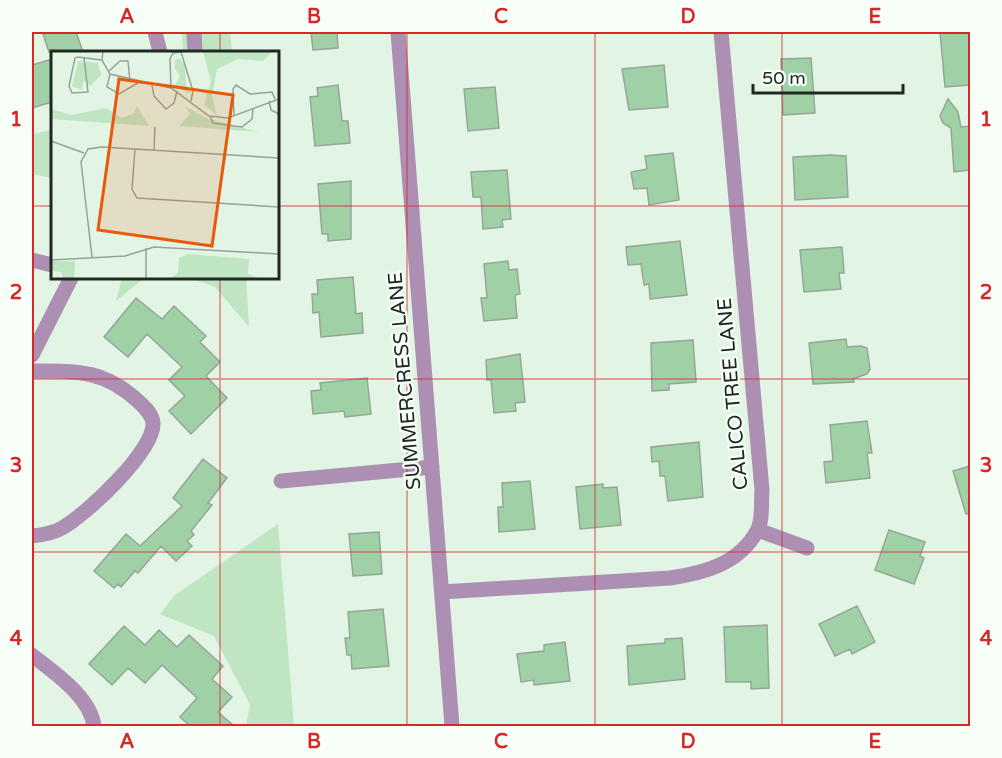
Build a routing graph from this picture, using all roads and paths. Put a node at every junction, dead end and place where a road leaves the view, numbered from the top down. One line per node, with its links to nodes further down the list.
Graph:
1 (155, 32): 5 (street)
2 (194, 32): 6 (street)
3 (398, 32): 12 (street, SUMMERCRESS LANE)
4 (721, 32): 14 (street, CALICO TREE LANE)
5 (160, 51)
6 (195, 51)
7 (32, 260): 8 (street)
8 (51, 266)
9 (70, 279): 10 (street)
10 (32, 355)
11 (32, 371): 15 (street)
12 (432, 467): 13 (street); 17 (street, SUMMERCRESS LANE)
13 (281, 481)
14 (758, 530): 16 (street); 17 (street)
15 (32, 536)
16 (807, 548)
17 (442, 592): 20 (street, SUMMERCRESS LANE)
18 (32, 654): 19 (street)
19 (94, 726)
20 (452, 726)

